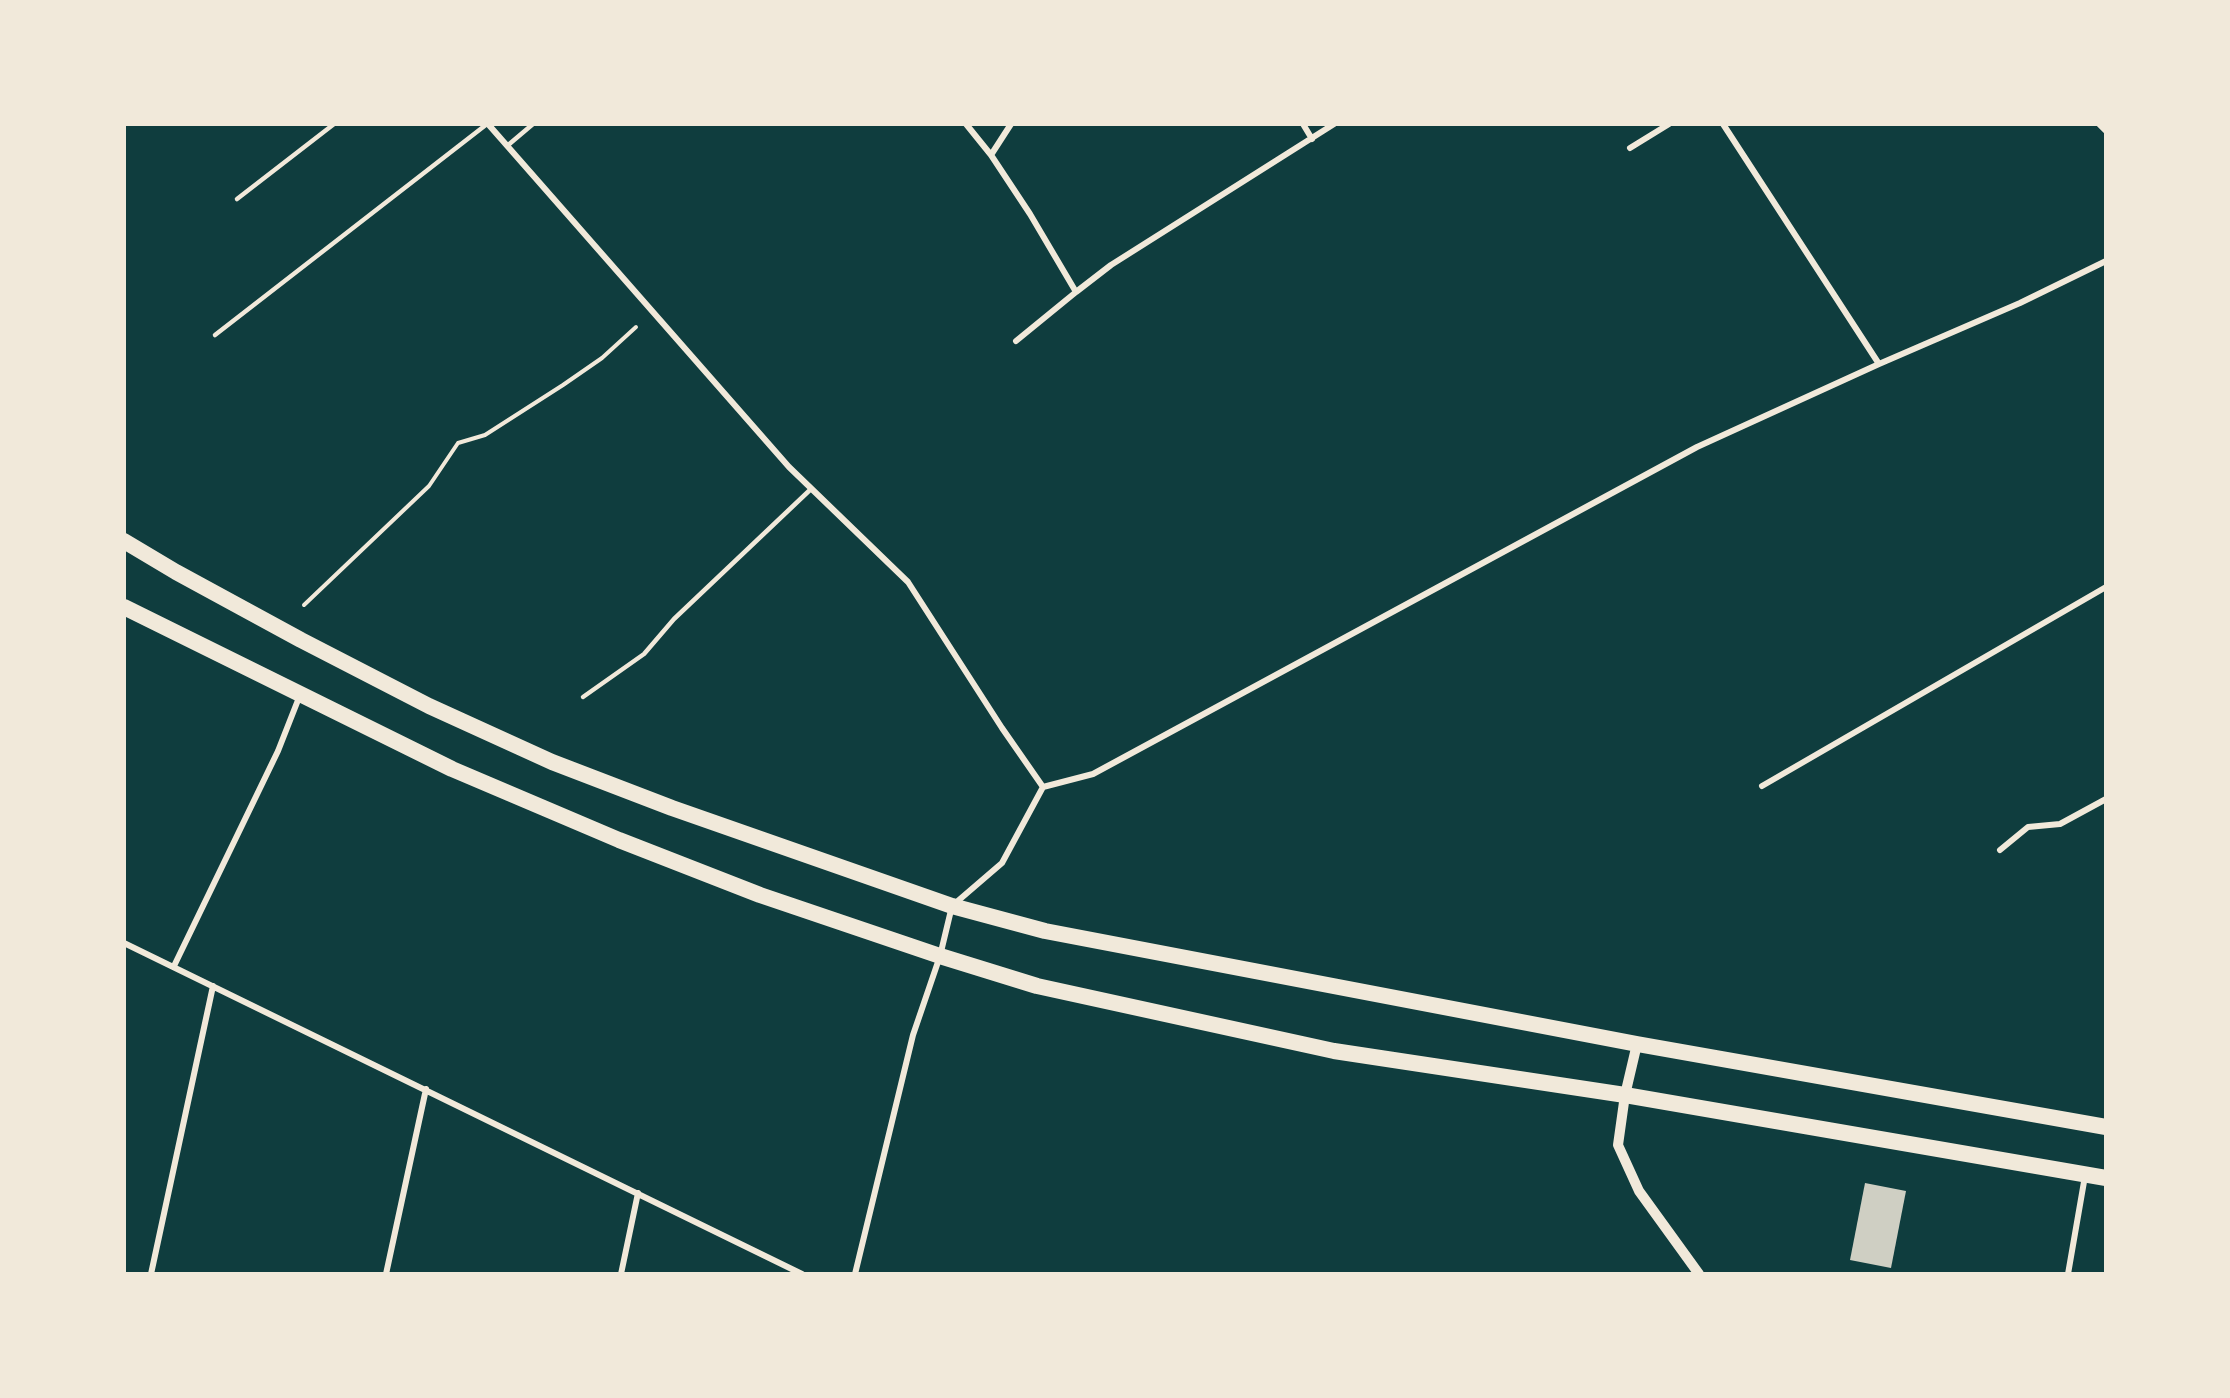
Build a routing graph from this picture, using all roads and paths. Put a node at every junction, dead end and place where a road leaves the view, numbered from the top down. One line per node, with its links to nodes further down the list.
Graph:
1 (334, 124): 16 (lane)
2 (487, 124): 13 (street); 20 (lane)
3 (533, 124): 13 (lane)
4 (966, 124): 15 (street)
5 (1011, 124): 15 (street)
6 (1303, 124): 12 (street)
7 (1334, 124): 12 (street)
8 (1669, 124): 14 (street)
9 (1724, 124): 22 (street)
10 (2099, 124): 11 (street)
11 (2106, 131)
12 (1312, 139): 18 (street)
13 (507, 146): 19 (street)
14 (1630, 148)
15 (991, 155): 18 (street)
16 (237, 199)
17 (2106, 261): 22 (street)
18 (1076, 292): 21 (street)
19 (652, 312): 23 (street); 26 (path)
20 (214, 335)
21 (1016, 341)
22 (1879, 364): 31 (street)
23 (811, 489): 29 (lane); 31 (street)
24 (124, 541): 34 (highway)
25 (2106, 587): 30 (street)
26 (303, 605)
27 (124, 607): 28 (highway)
28 (300, 694): 36 (highway); 37 (street)
29 (583, 698)
30 (1762, 786)
31 (1043, 787): 34 (street)
32 (2106, 799): 33 (street)
33 (2000, 850)
34 (952, 906): 36 (street); 39 (highway)
35 (124, 943): 37 (street)
36 (940, 956): 41 (highway); 50 (street)
37 (174, 966): 38 (street)
38 (213, 986): 40 (street); 46 (street)
39 (1637, 1044): 41 (street); 42 (highway)
40 (426, 1089): 45 (street); 47 (street)
41 (1625, 1095): 43 (highway); 51 (street)
42 (2106, 1127)
43 (2085, 1175): 44 (highway); 52 (street)
44 (2106, 1178)
45 (638, 1193): 48 (street); 49 (street)
46 (151, 1274)
47 (386, 1274)
48 (621, 1274)
49 (802, 1274)
50 (855, 1274)
51 (1699, 1274)
52 (2068, 1274)

